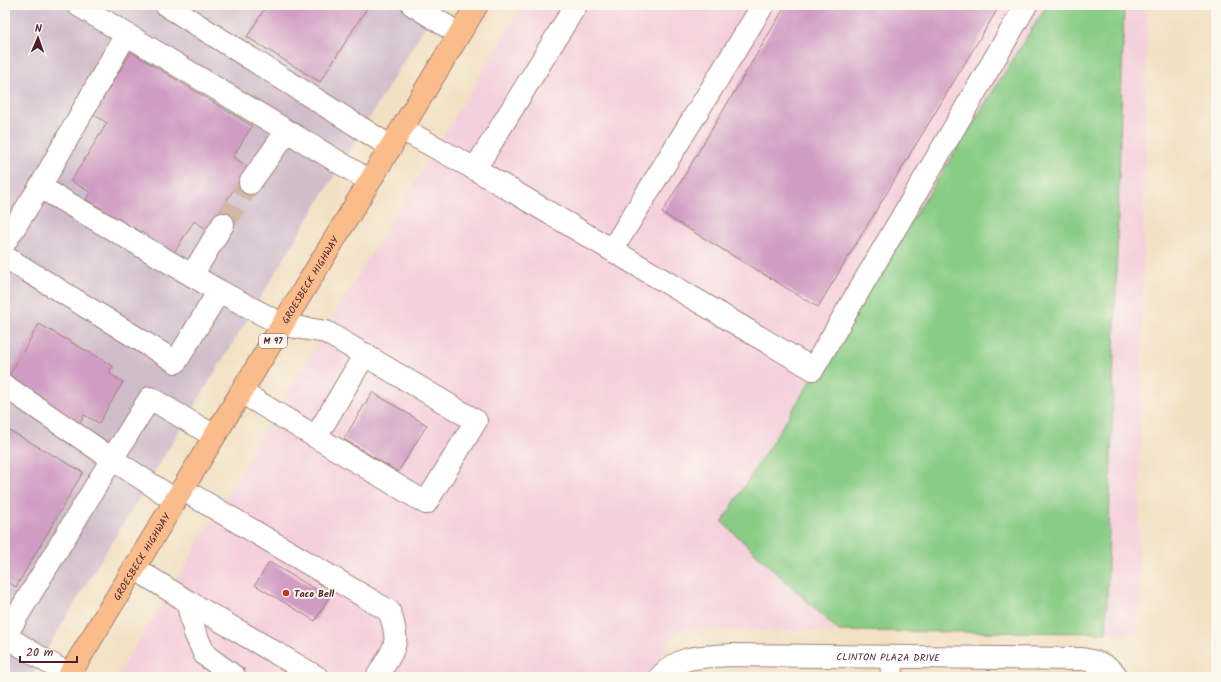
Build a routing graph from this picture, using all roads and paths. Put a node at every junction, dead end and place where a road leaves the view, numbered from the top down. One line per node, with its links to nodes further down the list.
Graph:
1 (78, 5): 8 (street)
2 (166, 5): 11 (street)
3 (413, 5): 9 (street)
4 (477, 5): 9 (main road, GROESBECK HIGHWAY / M 97)
5 (576, 5): 12 (street)
6 (763, 5): 18 (street)
7 (1026, 5): 18 (street)
8 (126, 34): 10 (street); 15 (street)
9 (459, 34): 11 (main road, GROESBECK HIGHWAY / M 97)
10 (287, 131): 13 (street); 14 (street)
11 (396, 138): 12 (street); 13 (main road, GROESBECK HIGHWAY / M 97)
12 (475, 169): 18 (street)
13 (370, 181): 22 (main road, GROESBECK HIGHWAY / M 97)
14 (250, 183)
15 (40, 187): 17 (street); 20 (street)
16 (223, 224): 20 (street)
17 (5, 242)
18 (612, 250)
19 (5, 256): 21 (street)
20 (192, 276): 21 (street)
21 (219, 291): 22 (street)
22 (283, 325): 23 (street); 25 (main road, GROESBECK HIGHWAY / M 97)
23 (365, 354): 27 (street); 27 (street)
24 (5, 386): 28 (street)
25 (241, 392): 26 (main road, GROESBECK HIGHWAY / M 97); 27 (street)
26 (214, 436): 28 (street); 29 (main road, GROESBECK HIGHWAY / M 97)
27 (316, 437)
28 (112, 459): 29 (street); 32 (street)
29 (179, 494): 30 (main road, GROESBECK HIGHWAY / M 97); 38 (street)
30 (134, 568): 31 (street); 35 (main road, GROESBECK HIGHWAY / M 97)
31 (187, 601): 36 (street); 37 (street)
32 (5, 636): 35 (street)
33 (891, 667): 34 (street, CLINTON PLAZA DRIVE); 39 (street, CLINTON PLAZA DRIVE)
34 (1063, 668): 40 (street, CLINTON PLAZA DRIVE)
35 (68, 676)
36 (235, 677)
37 (317, 677)
38 (377, 677)
39 (660, 677)
40 (1117, 677)

